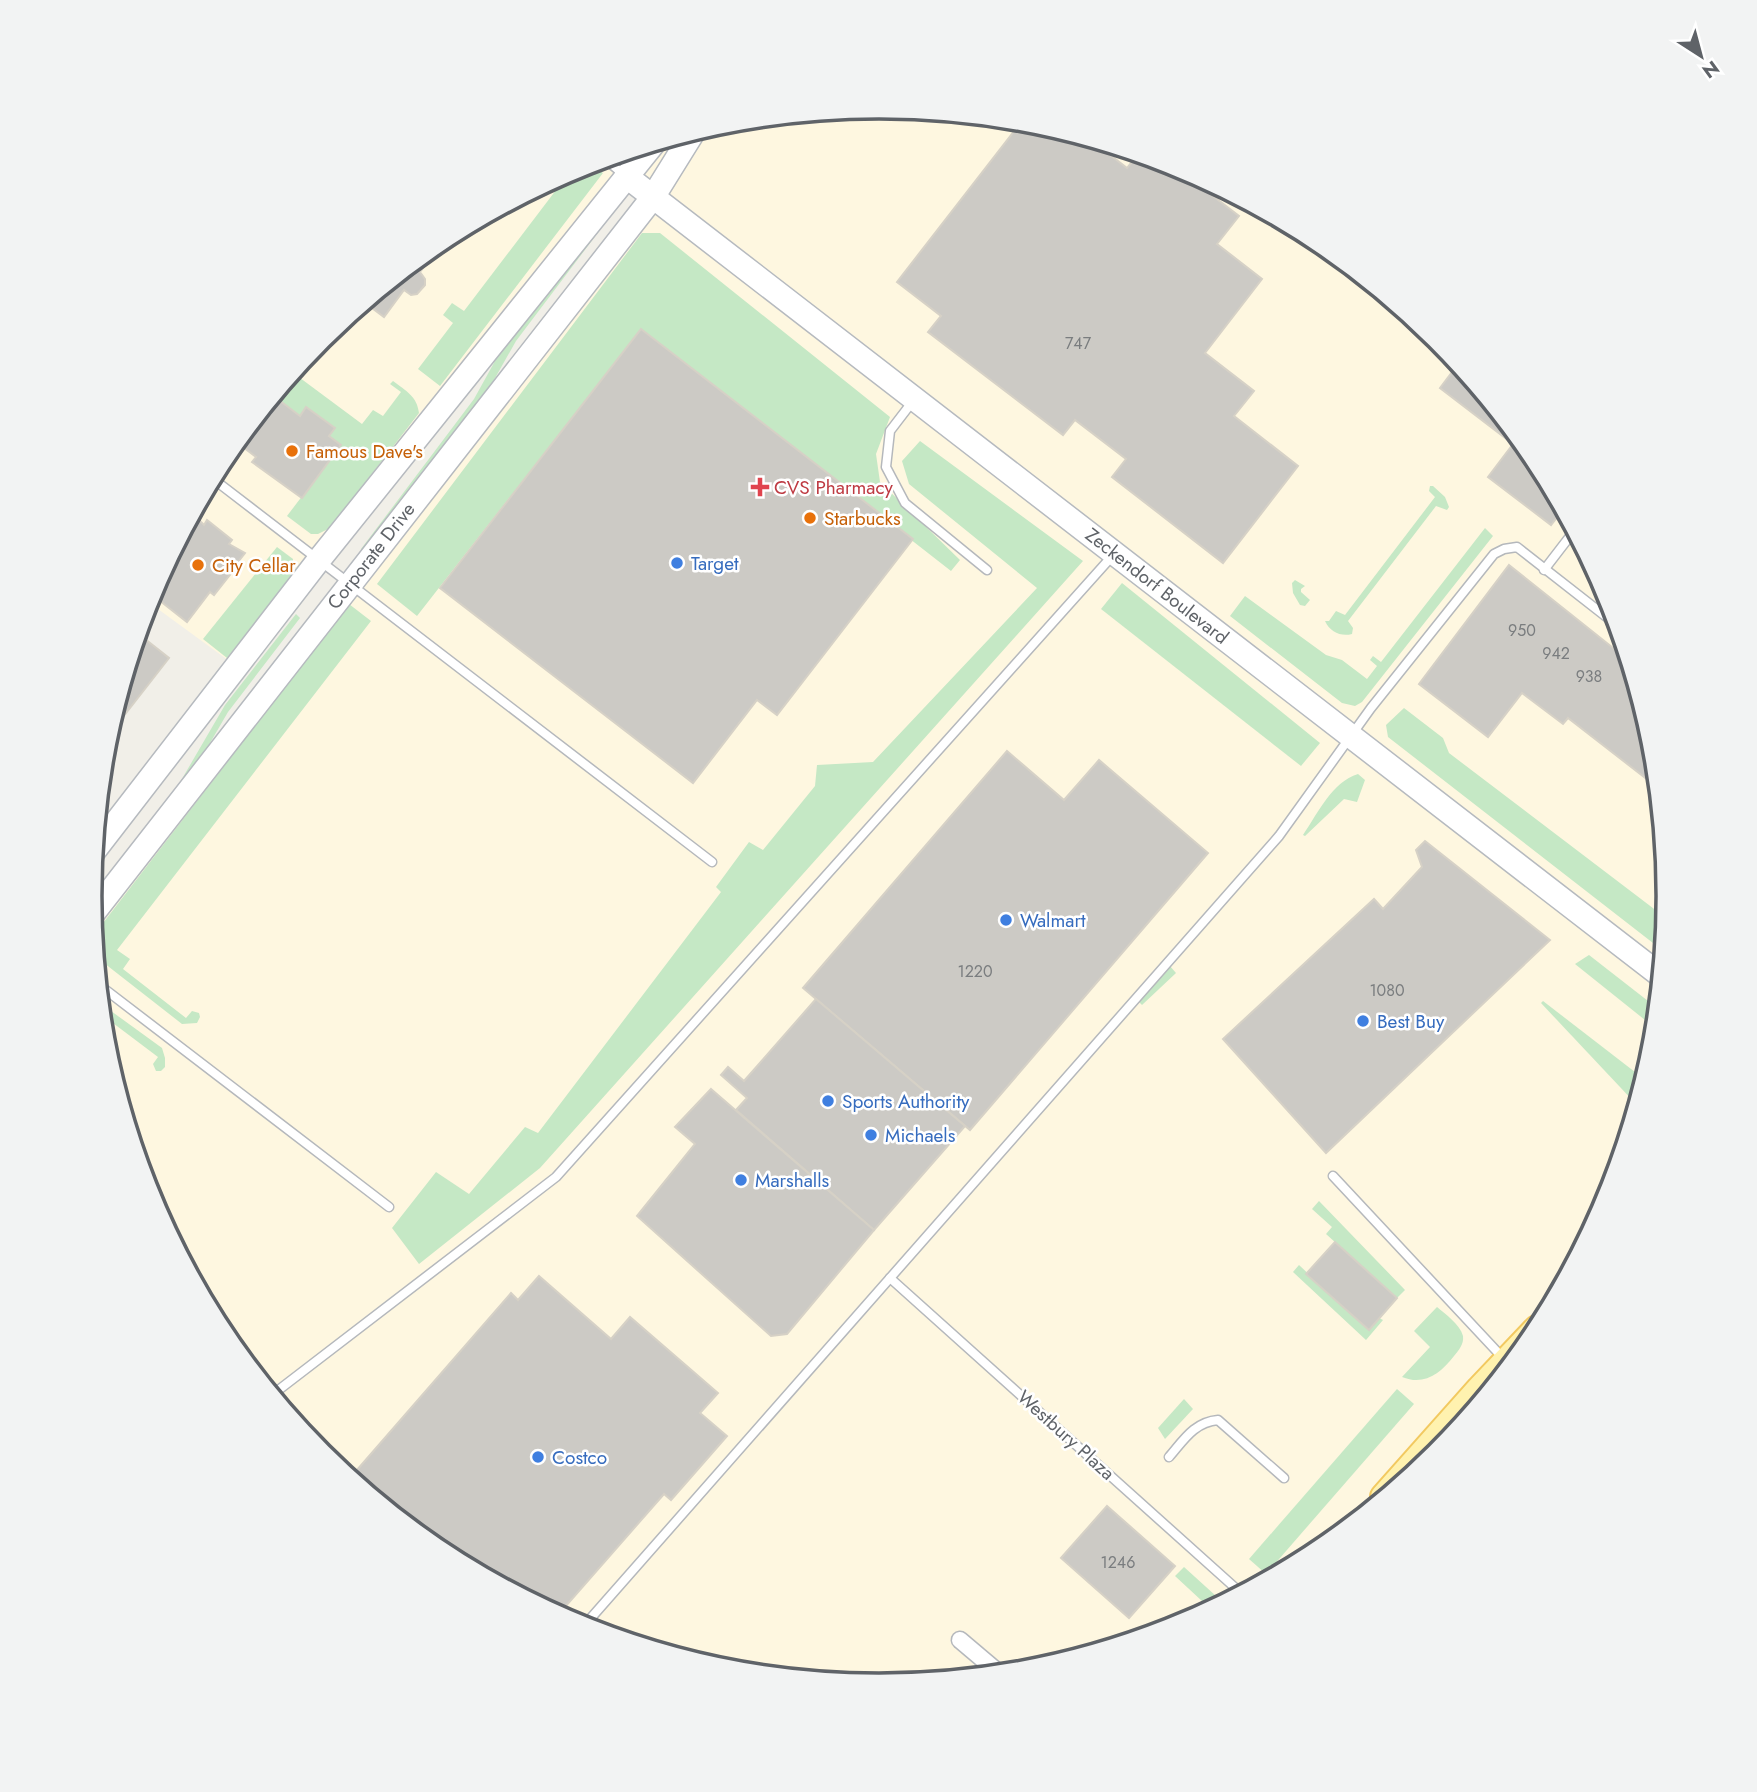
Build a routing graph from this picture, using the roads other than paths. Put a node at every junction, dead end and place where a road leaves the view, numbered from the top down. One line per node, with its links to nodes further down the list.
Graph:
1 (687, 143): 5 (main road)
2 (643, 156): 4 (main road)
3 (614, 166): 4 (lane)
4 (626, 176): 5 (main road, Zeckendorf Boulevard); 10 (main road, Corporate Drive)
5 (653, 197): 6 (main road, Zeckendorf Boulevard); 13 (main road, Corporate Drive)
6 (914, 398): 9 (main road, Zeckendorf Boulevard); 11 (lane)
7 (220, 484): 10 (lane)
8 (1568, 539): 12 (lane)
9 (1114, 553): 15 (main road, Zeckendorf Boulevard); 25 (lane)
10 (318, 561): 13 (lane); 16 (main road, Corporate Drive)
11 (988, 570)
12 (1544, 570): 14 (lane); 15 (lane)
13 (349, 583): 17 (lane); 18 (main road, Corporate Drive)
14 (1602, 614)
15 (1352, 736): 19 (main road, Zeckendorf Boulevard); 23 (lane)
16 (104, 839)
17 (712, 862)
18 (102, 902)
19 (1652, 969)
20 (107, 991): 22 (lane)
21 (1333, 1176): 24 (lane)
22 (389, 1207)
23 (890, 1278): 28 (lane, Westbury Plaza); 29 (lane)
24 (1503, 1358)
25 (279, 1390)
26 (1170, 1457): 27 (lane)
27 (1284, 1478)
28 (1234, 1587)
29 (591, 1618)
30 (960, 1640): 31 (street)
31 (989, 1665)

